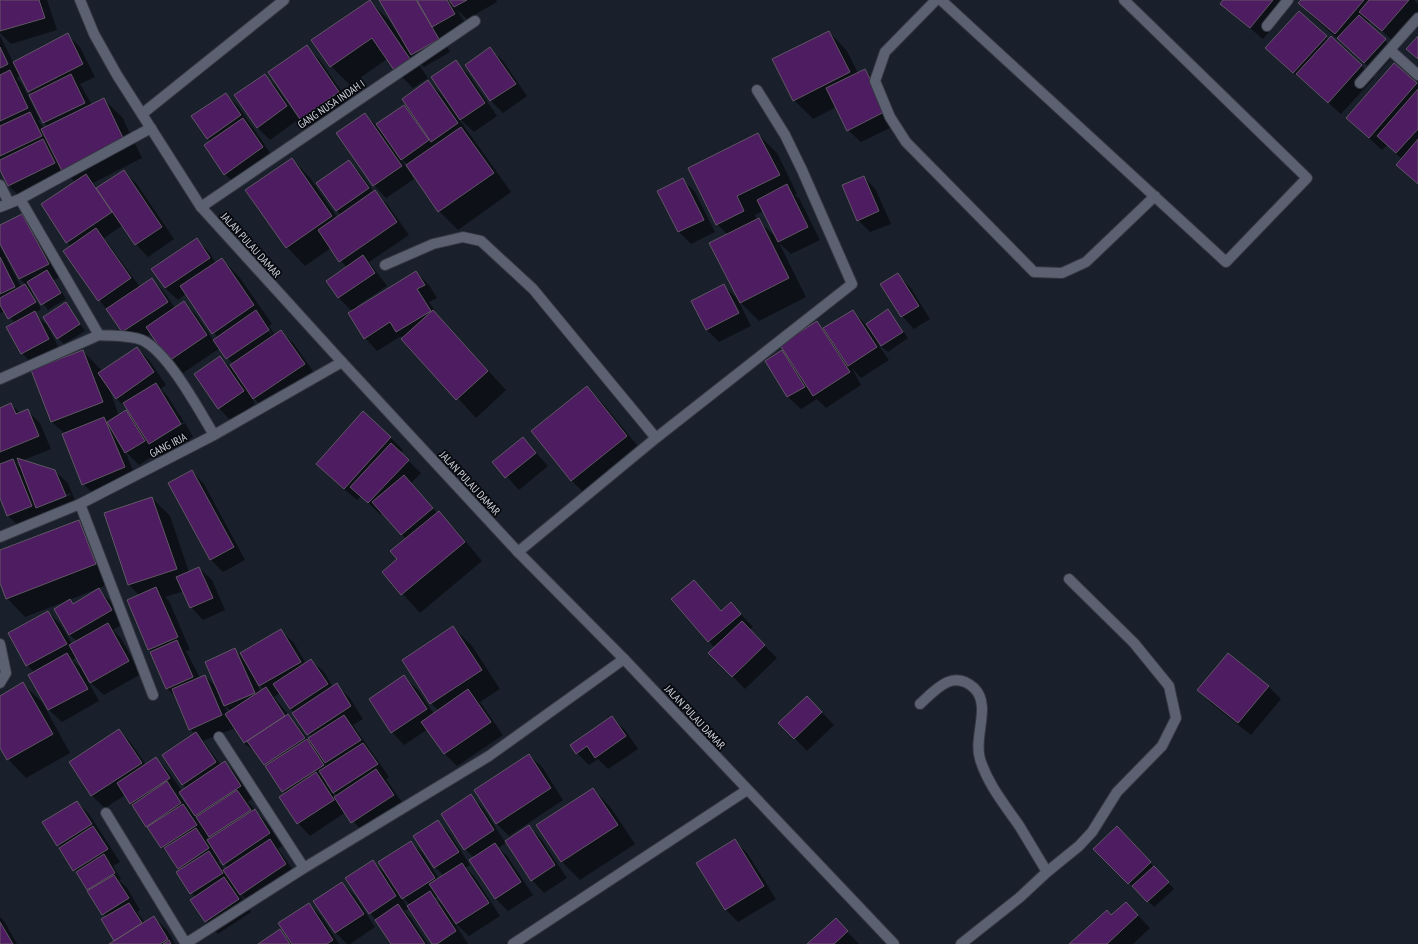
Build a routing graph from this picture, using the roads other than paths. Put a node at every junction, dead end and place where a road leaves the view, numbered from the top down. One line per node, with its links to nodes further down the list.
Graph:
1 (80, 0): 14 (street, JALAN PULAU DAMAR)
2 (284, 0): 14 (street)
3 (936, 0): 17 (street)
4 (941, 0): 17 (street)
5 (1124, 0): 17 (street)
6 (1288, 0): 9 (street)
7 (1418, 18): 10 (street)
8 (475, 21): 20 (street, GANG NUSA INDAH I)
9 (1266, 26)
10 (1390, 50): 11 (street); 12 (street)
11 (1418, 75)
12 (1360, 83)
13 (757, 90): 26 (street)
14 (142, 114): 15 (street, JALAN PULAU DAMAR)
15 (150, 128): 18 (street); 20 (street, JALAN PULAU DAMAR)
16 (0, 185): 19 (street)
17 (1155, 196)
18 (20, 199): 19 (street); 22 (street)
19 (5, 205)
20 (201, 207): 23 (street, JALAN PULAU DAMAR)
21 (385, 265): 26 (street)
22 (99, 336): 24 (street); 25 (street)
23 (342, 362): 25 (street, GANG IRJA); 29 (street, JALAN PULAU DAMAR)
24 (0, 379)
25 (214, 435): 27 (street, GANG IRJA)
26 (656, 438): 29 (street)
27 (80, 504): 28 (street, GANG IRJA); 34 (street)
28 (0, 537)
29 (518, 552): 32 (street, JALAN PULAU DAMAR)
30 (1069, 579): 40 (street)
31 (0, 644): 33 (street)
32 (624, 659): 37 (street, JALAN PULAU DAMAR); 39 (street)
33 (0, 683)
34 (153, 695)
35 (920, 704): 40 (street)
36 (219, 737): 39 (street)
37 (747, 790): 42 (street); 43 (street, JALAN PULAU DAMAR)
38 (106, 814): 41 (street)
39 (304, 868): 41 (street)
40 (1047, 872): 44 (street)
41 (185, 944)
42 (513, 944)
43 (894, 944)
44 (961, 944)

